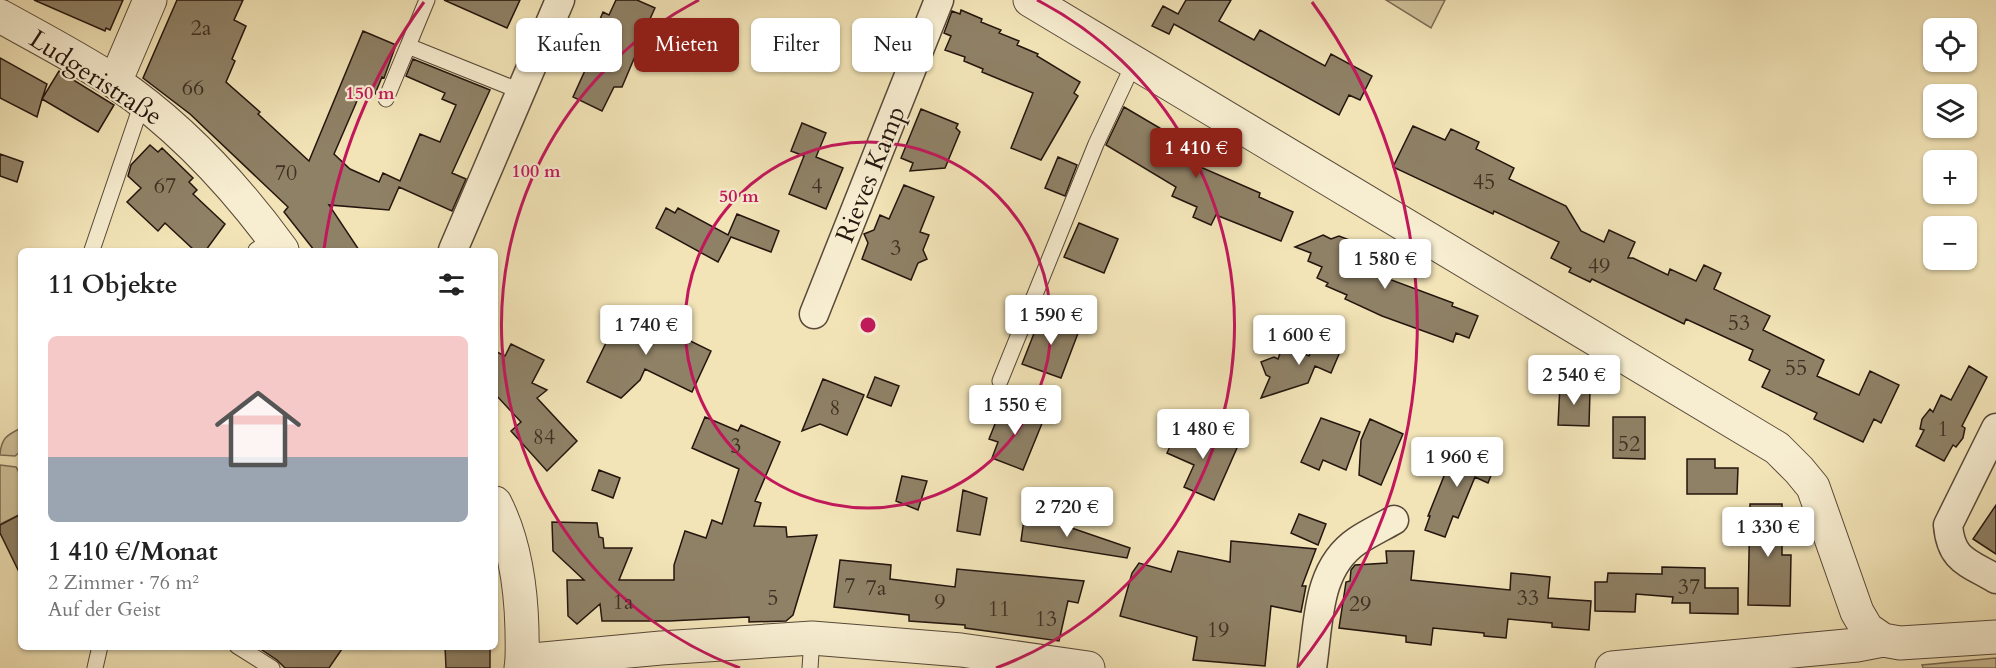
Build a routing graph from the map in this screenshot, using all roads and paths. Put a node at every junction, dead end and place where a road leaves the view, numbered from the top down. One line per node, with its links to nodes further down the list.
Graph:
1 (150, 0): 9 (street)
2 (427, 0): 7 (lane)
3 (560, 0): 10 (street)
4 (939, 0): 16 (street, Rieves Kamp)
5 (1030, 0): 8 (street)
6 (0, 16): 9 (street, Ludgeristraße)
7 (408, 46): 10 (lane); 11 (lane)
8 (1134, 63): 17 (lane); 26 (street)
9 (115, 82): 12 (street, Ludgeristraße)
10 (520, 91): 15 (street)
11 (386, 99)
12 (142, 103): 13 (street, Ludgeristraße); 14 (lane)
13 (270, 247)
14 (93, 248)
15 (454, 248)
16 (814, 314)
17 (1000, 381)
18 (1996, 428): 21 (street)
19 (498, 510): 27 (street)
20 (1394, 520): 31 (street)
21 (1996, 579)
22 (1996, 637): 26 (street)
23 (98, 650): 28 (lane)
24 (243, 650): 29 (lane)
25 (811, 653): 27 (street); 30 (street)
26 (1885, 654): 32 (street)
27 (521, 665)
28 (95, 668)
29 (272, 668)
30 (1088, 668)
31 (1312, 668)
32 (1612, 668)

